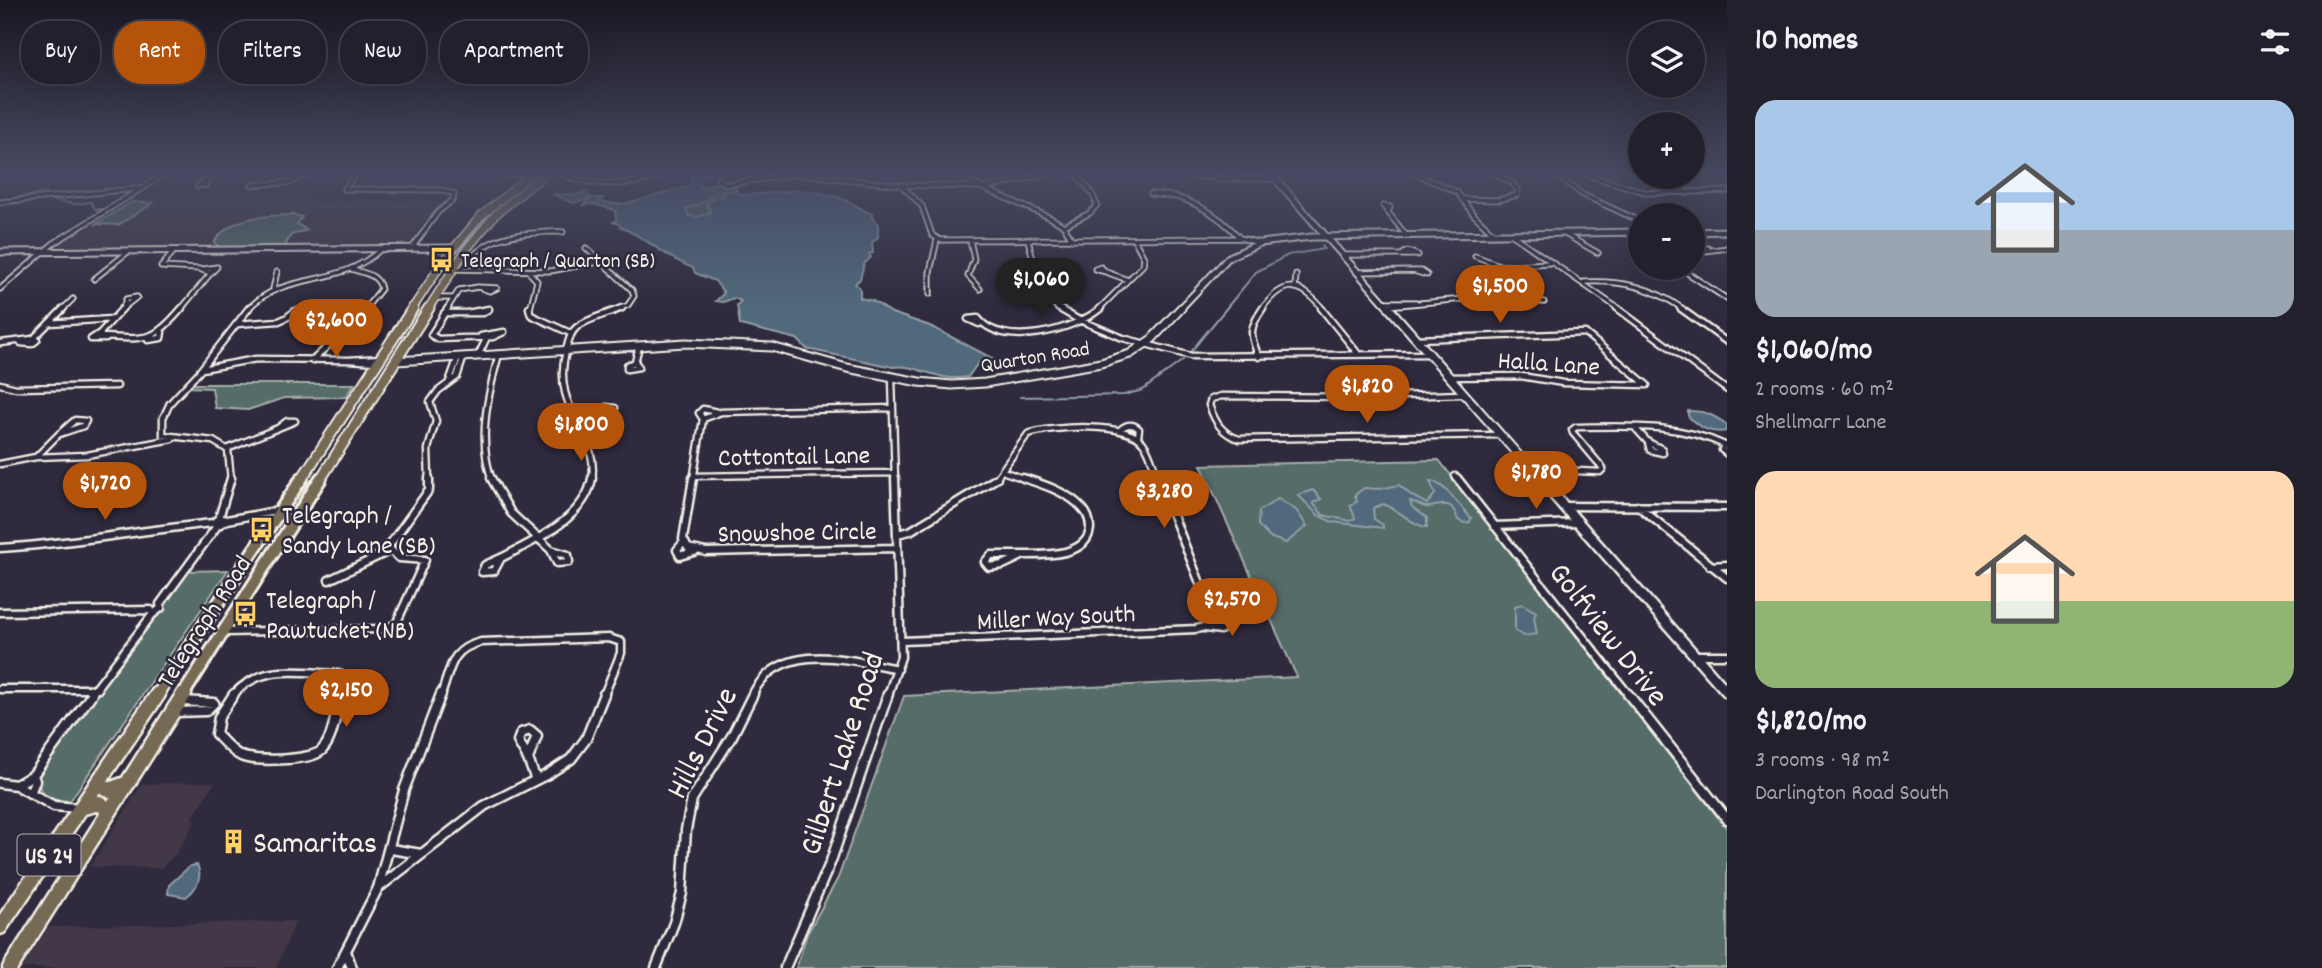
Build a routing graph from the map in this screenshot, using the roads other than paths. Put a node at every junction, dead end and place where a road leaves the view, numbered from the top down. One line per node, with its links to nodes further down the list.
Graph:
1 (94, 219): 38 (street)
2 (433, 219): 32 (street)
3 (479, 219): 33 (highway, Telegraph Road / US 24)
4 (493, 219): 24 (highway, Telegraph Road / US 24)
5 (927, 219): 26 (street)
6 (1052, 219): 12 (street)
7 (1078, 219): 12 (street)
8 (1221, 219): 22 (street)
9 (1311, 219): 21 (street)
10 (1394, 219): 20 (street)
11 (1478, 219): 18 (street)
12 (1064, 226): 29 (street)
13 (550, 232): 25 (street)
14 (1705, 232): 17 (street)
15 (1563, 233): 16 (street, Quarton Road); 19 (street, Quarton Road); 42 (street)
16 (1627, 233)
17 (1726, 233)
18 (1494, 234): 19 (street, Quarton Road); 20 (street, Quarton Road)
19 (1511, 234): 47 (street)
20 (1406, 235): 21 (street, Quarton Road)
21 (1326, 236): 30 (street, Quarton Road); 43 (street)
22 (1240, 238): 23 (street); 30 (street)
23 (1134, 239): 29 (street); 60 (street)
24 (474, 240): 25 (street); 40 (highway, Telegraph Road / US 24)
25 (487, 240): 48 (street)
26 (937, 240): 27 (street); 67 (street)
27 (970, 240): 28 (street); 66 (street)
28 (1028, 240): 29 (street); 82 (street)
29 (1072, 240)
30 (1260, 243): 98 (street, Quarton Road)
31 (379, 248): 32 (street); 37 (street); 49 (street)
32 (412, 248): 33 (street)
33 (453, 248): 40 (highway); 69 (highway, Telegraph Road / US 24)
34 (586, 248): 46 (street)
35 (1708, 248): 36 (street)
36 (1727, 248)
37 (175, 250): 39 (street); 86 (street)
38 (43, 251): 39 (street); 41 (street); 64 (street)
39 (129, 251): 57 (street)
40 (465, 251): 48 (highway, Telegraph Road / US 24)
41 (0, 252)
42 (1598, 253)
43 (1342, 255): 44 (street); 55 (street)
44 (1406, 255)
45 (1475, 256): 47 (street)
46 (599, 261): 51 (street); 88 (street)
47 (1549, 263): 61 (street)
48 (457, 269): 50 (street); 71 (highway, Telegraph Road / US 24)
49 (351, 270): 65 (street); 109 (street)
50 (528, 271): 51 (street); 58 (street)
51 (545, 271): 58 (street)
52 (1413, 271): 55 (street)
53 (277, 272): 65 (street)
54 (1106, 272): 60 (street)
55 (1357, 272): 74 (street)
56 (1296, 275): 63 (street)
57 (94, 279)
58 (537, 279): 88 (street)
59 (1698, 280): 70 (street)
60 (1128, 281): 82 (street)
61 (1582, 282): 96 (street); 119 (street)
62 (478, 287): 72 (street)
63 (1295, 288): 103 (street); 106 (street)
64 (0, 289)
65 (274, 289): 84 (street)
66 (979, 289)
67 (930, 294)
68 (72, 299): 83 (street)
69 (419, 299): 71 (highway); 78 (highway, Telegraph Road / US 24)
70 (1727, 299)
71 (434, 300): 72 (street); 79 (highway, Telegraph Road / US 24)
72 (452, 300): 76 (street)
73 (1532, 301): 74 (street)
74 (1385, 304): 94 (street)
75 (122, 308): 81 (street)
76 (444, 313): 77 (street); 104 (street)
77 (467, 313)
78 (409, 314): 79 (highway); 108 (highway, Telegraph Road / US 24)
79 (424, 316): 110 (highway, Telegraph Road / US 24)
80 (287, 317): 84 (street)
81 (113, 319): 83 (street); 87 (street)
82 (1083, 322): 85 (street); 98 (street)
83 (49, 323): 91 (street)
84 (237, 324): 107 (street)
85 (979, 324)
86 (162, 332): 90 (street); 92 (street)
87 (100, 333): 93 (street); 93 (street)
88 (570, 333): 100 (street)
89 (1585, 333): 94 (street); 117 (street)
90 (155, 335): 92 (street)
91 (35, 337): 95 (street)
92 (146, 338): 93 (street)
93 (106, 339)
94 (1416, 339): 102 (street)
95 (20, 342): 97 (street)
96 (1727, 342)
97 (0, 343)
98 (1146, 345): 106 (street); 114 (street, Quarton Road)
99 (639, 346): 100 (street, Quarton Road); 111 (street); 114 (street, Quarton Road)
100 (566, 350): 101 (street, Quarton Road); 123 (street)
101 (499, 354): 104 (street, Quarton Road); 157 (street)
102 (1429, 354): 103 (street); 115 (street)
103 (1359, 355): 106 (street)
104 (478, 356): 105 (street, Quarton Road)
105 (461, 357): 110 (street, Quarton Road); 162 (street)
106 (1259, 357)
107 (210, 359): 112 (street); 113 (street)
108 (379, 360): 109 (street); 110 (highway); 144 (highway, Telegraph Road / US 24)
109 (312, 361): 112 (street)
110 (396, 361): 145 (highway, Telegraph Road / US 24)
111 (635, 362)
112 (218, 363): 113 (street)
113 (202, 369): 128 (street)
114 (892, 377): 121 (street, Gilbert Lake Road)
115 (1449, 377): 117 (street, Halla Lane); 120 (street)
116 (0, 384): 118 (street)
117 (1647, 385)
118 (117, 386)
119 (1727, 390)
120 (1463, 394): 129 (street); 129 (street)
121 (892, 408): 141 (street, Gilbert Lake Road); 142 (street, Snowshoe Circle)
122 (596, 415): 123 (street)
123 (574, 421): 157 (street)
124 (278, 428): 135 (street)
125 (1636, 429): 132 (street); 134 (street); 139 (street)
126 (1120, 430): 130 (street); 130 (street); 140 (street)
127 (59, 434): 127 (street); 137 (street)
128 (163, 435): 131 (street); 133 (street)
129 (1500, 435): 139 (street)
130 (1138, 436): 173 (street, Miller Way South)
131 (175, 438): 133 (street); 135 (street)
132 (1648, 442)
133 (153, 443): 137 (street)
134 (1726, 446): 136 (street)
135 (226, 449): 151 (street)
136 (1727, 454)
137 (36, 457): 138 (street)
138 (0, 464)
139 (1530, 469): 146 (street)
140 (1005, 472): 156 (street); 164 (street)
141 (895, 473): 142 (street, Cottontail Lane); 156 (street, Gilbert Lake Road)
142 (694, 476): 158 (street, Snowshoe Circle)
143 (1455, 476): 155 (street, Golfview Drive)
144 (299, 483): 145 (highway); 149 (highway, Telegraph Road / US 24)
145 (317, 487): 150 (highway, Telegraph Road / US 24)
146 (1562, 506): 147 (street); 153 (street)
147 (1638, 506): 148 (street); 167 (street)
148 (1727, 507)
149 (281, 510): 150 (highway); 152 (street); 187 (highway, Telegraph Road / US 24)
150 (301, 512): 172 (highway, Telegraph Road / US 24)
151 (219, 518): 152 (street); 154 (street)
152 (227, 520): 154 (street)
153 (1578, 523): 155 (street); 174 (street)
154 (215, 524): 159 (street); 171 (street)
155 (1494, 526): 193 (street, Golfview Drive)
156 (897, 534): 160 (street, Gilbert Lake Road)
157 (538, 538): 161 (street); 165 (street)
158 (683, 543): 163 (street, Snowshoe Circle); 163 (street, Snowshoe Circle)
159 (0, 548)
160 (897, 548): 163 (street, Snowshoe Circle); 173 (street, Gilbert Lake Road)
161 (551, 550)
162 (389, 551): 169 (street); 172 (street)
163 (697, 551)
164 (1025, 554): 164 (street)
165 (501, 558)
166 (1727, 565): 167 (street)
167 (1710, 566): 168 (street)
168 (1727, 578)
169 (329, 580)
170 (0, 612): 171 (street)
171 (151, 612): 177 (street)
172 (225, 632): 182 (highway, Telegraph Road / US 24)
173 (902, 641): 176 (street, Gilbert Lake Road)
174 (1694, 655): 175 (street); 179 (street)
175 (1727, 655)
176 (898, 669): 202 (street, Hills Drive); 203 (street, Gilbert Lake Road)
177 (99, 688): 178 (street); 184 (street)
178 (0, 689)
179 (1727, 692)
180 (212, 706): 181 (street); 182 (street); 182 (street)
181 (225, 706): 181 (street)
182 (177, 707): 188 (highway, Telegraph Road / US 24)
183 (527, 758): 185 (street)
184 (33, 775): 189 (street); 190 (street)
185 (536, 780): 194 (street); 195 (street)
186 (0, 783): 189 (street)
187 (97, 783): 188 (highway); 191 (highway, Telegraph Road / US 24)
188 (128, 783): 192 (highway, Telegraph Road / US 24)
189 (16, 785): 190 (street)
190 (30, 793): 191 (street)
191 (80, 808): 192 (highway); 197 (highway, Telegraph Road / US 24)
192 (110, 811): 199 (highway, Telegraph Road / US 24)
193 (1727, 820)
194 (391, 849): 195 (street); 196 (street)
195 (421, 854): 196 (street)
196 (378, 888): 198 (street)
197 (0, 927)
198 (346, 951): 200 (street); 201 (street)
199 (9, 968)
200 (337, 968)
201 (352, 968)
202 (656, 968)
203 (785, 968)

